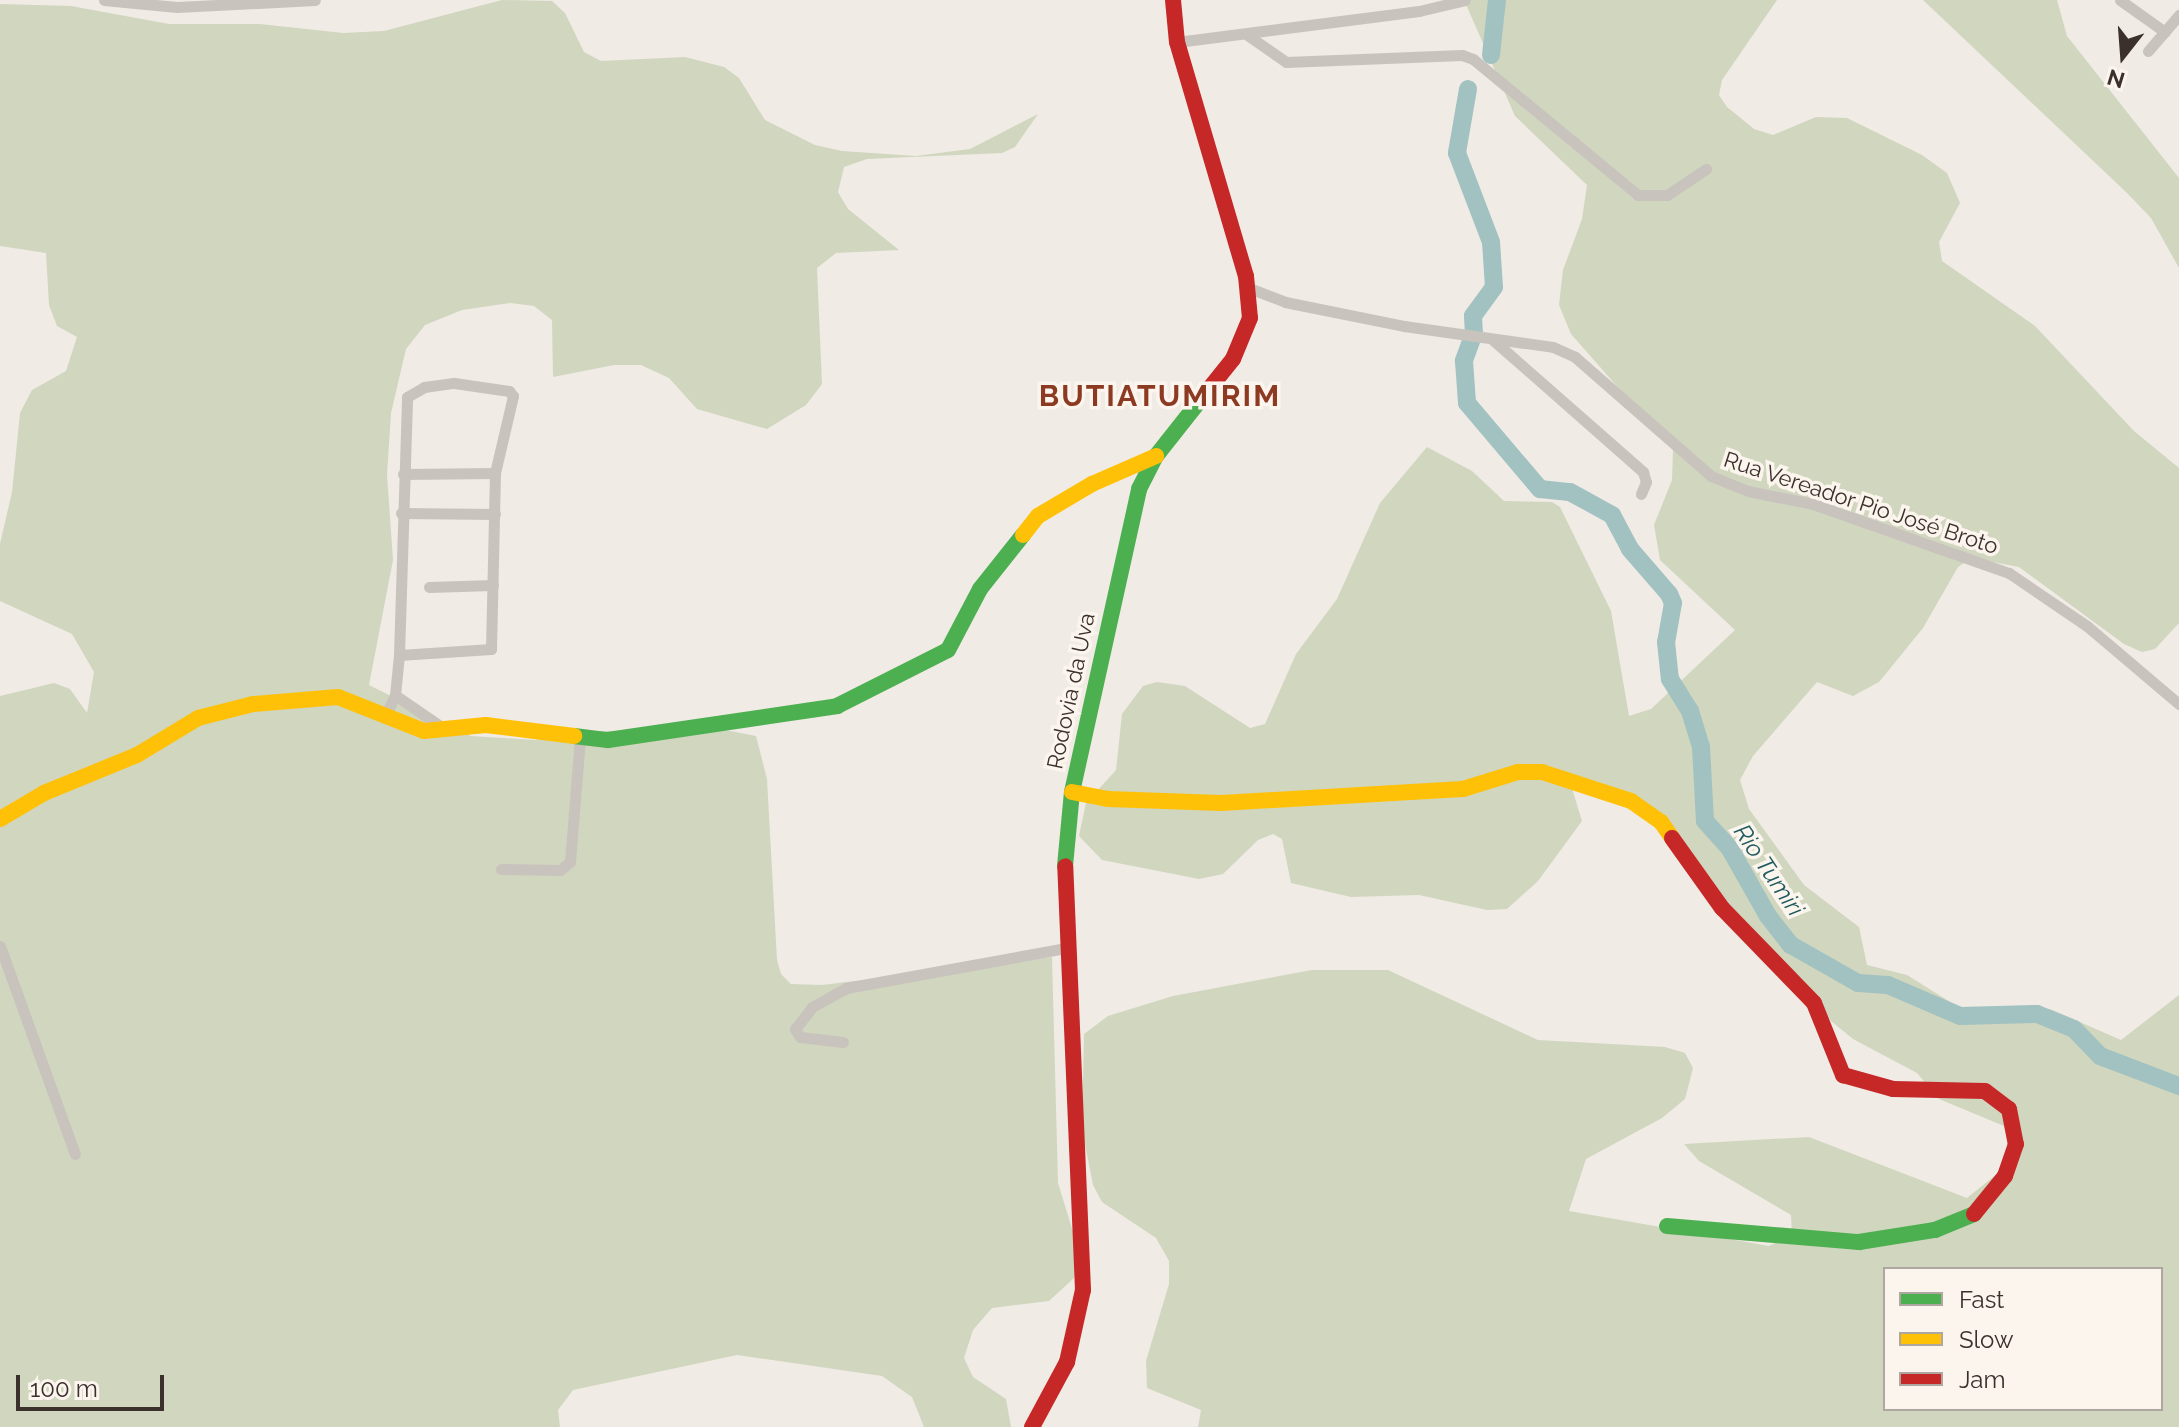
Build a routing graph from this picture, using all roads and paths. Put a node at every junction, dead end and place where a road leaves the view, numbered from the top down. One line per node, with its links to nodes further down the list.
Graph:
1 (104, 0): 2 (street)
2 (315, 0)
3 (1173, 0): 9 (street, Rodovia da Uva)
4 (1465, 0): 8 (street)
5 (2120, 0): 7 (street)
6 (2179, 15): 7 (street)
7 (2165, 32): 10 (street)
8 (1246, 34): 9 (street); 11 (street)
9 (1177, 42): 12 (street, Rodovia da Uva)
10 (2148, 51)
11 (1706, 169)
12 (1249, 288): 13 (street, Rua Vereador Pio José Broto); 14 (street, Rodovia da Uva)
13 (1493, 340): 17 (street); 24 (street, Rua Vereador Pio José Broto)
14 (1156, 456): 27 (street); 28 (street, Rodovia da Uva)
15 (495, 473): 16 (street); 16 (street); 19 (street)
16 (403, 474): 18 (street)
17 (1641, 494)
18 (401, 513): 19 (street); 22 (street)
19 (495, 514): 20 (street)
20 (493, 585): 21 (street); 22 (street)
21 (429, 587)
22 (399, 655): 23 (street)
23 (395, 695): 25 (street); 26 (street)
24 (2179, 704)
25 (384, 718): 26 (street); 29 (street)
26 (446, 730): 27 (street)
27 (580, 738): 30 (street)
28 (1072, 792): 32 (street, Rodovia da Uva); 35 (street)
29 (0, 819)
30 (501, 869)
31 (0, 946): 34 (street)
32 (1066, 948): 33 (street); 36 (street, Rodovia da Uva)
33 (843, 1042)
34 (75, 1154)
35 (1667, 1226)
36 (1032, 1427)

